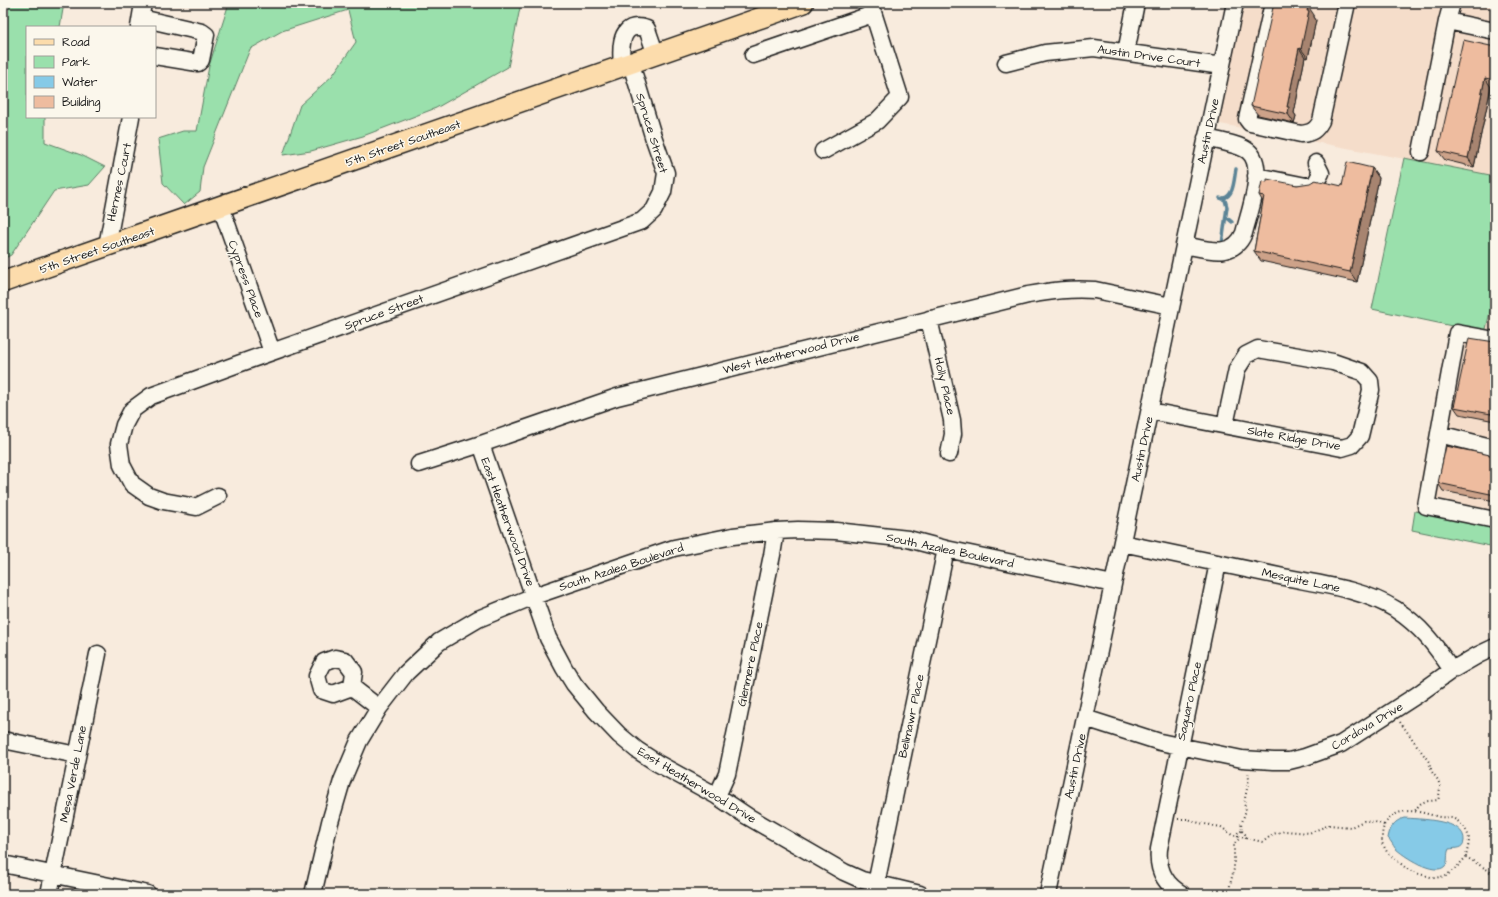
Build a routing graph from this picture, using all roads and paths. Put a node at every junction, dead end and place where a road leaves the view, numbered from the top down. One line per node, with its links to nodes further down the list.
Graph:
1 (803, 3): 7 (main road, 5th Street Southeast)
2 (1136, 3): 12 (street)
3 (1235, 3): 18 (street, Austin Drive)
4 (1273, 3): 5 (street)
5 (1347, 3)
6 (1452, 3): 10 (street)
7 (780, 7): 13 (main road, 5th Street Southeast)
8 (871, 9): 14 (street); 21 (street)
9 (141, 16): 15 (street)
10 (1447, 21): 11 (street); 22 (street)
11 (1495, 31)
12 (1126, 52): 16 (street, Austin Drive Court); 18 (street, Austin Drive Court)
13 (656, 55): 17 (main road, 5th Street Southeast); 17 (street, Spruce Street)
14 (753, 55)
15 (156, 56)
16 (1006, 63)
17 (627, 65): 25 (main road, 5th Street Southeast); 32 (street, Spruce Street)
18 (1222, 66): 20 (street, Austin Drive)
19 (132, 118): 27 (street, Hermes Court)
20 (1206, 138): 24 (street); 26 (street, Austin Drive)
21 (823, 151)
22 (1421, 152)
23 (1316, 163): 24 (street)
24 (1256, 176): 26 (street)
25 (220, 207): 27 (main road, 5th Street Southeast); 32 (street, Cypress Place)
26 (1184, 245): 29 (street, Austin Drive)
27 (106, 246): 28 (main road, 5th Street Southeast)
28 (3, 282)
29 (1172, 306): 30 (street, West Heatherwood Drive); 33 (street, Austin Drive)
30 (929, 319): 36 (street, West Heatherwood Drive); 38 (street, Holly Place)
31 (1495, 340): 35 (street)
32 (272, 352): 40 (street, Spruce Street)
33 (1150, 411): 34 (street, Slate Ridge Drive); 43 (street, Austin Drive)
34 (1225, 425): 34 (street, Slate Ridge Drive)
35 (1439, 434): 37 (street); 41 (street)
36 (480, 444): 39 (street, West Heatherwood Drive); 47 (street, East Heatherwood Drive)
37 (1495, 448)
38 (949, 454)
39 (419, 464)
40 (218, 496)
41 (1495, 520)
42 (776, 531): 44 (street, South Azalea Boulevard); 47 (street, South Azalea Boulevard); 59 (street, Glenmere Place)
43 (1122, 543): 45 (street, Mesquite Lane); 46 (street, Austin Drive)
44 (946, 549): 46 (street, South Azalea Boulevard); 70 (street, Bellmawr Place)
45 (1218, 563): 50 (street, Mesquite Lane); 56 (street, Saguaro Place)
46 (1113, 584): 54 (street, Austin Drive)
47 (534, 596): 52 (street, South Azalea Boulevard); 59 (street, East Heatherwood Drive)
48 (1495, 647): 50 (street, Cordova Drive)
49 (98, 654): 57 (street, Mesa Verde Lane)
50 (1452, 670): 53 (street, Cordova Drive)
51 (352, 687): 52 (street)
52 (379, 708): 73 (street, South Azalea Boulevard)
53 (1392, 711): 58 (street, Cordova Drive); 60 (path)
54 (1085, 718): 56 (street, Cordova Drive); 75 (street, Austin Drive)
55 (3, 740): 57 (street)
56 (1180, 746): 58 (street, Cordova Drive); 61 (street, Saguaro Place)
57 (77, 755): 68 (street, Mesa Verde Lane)
58 (1253, 759): 63 (path)
59 (717, 796): 70 (street, East Heatherwood Drive)
60 (1415, 811): 62 (path); 66 (path)
61 (1165, 818): 64 (path); 76 (street, Saguaro Place)
62 (1384, 825): 65 (path); 66 (path)
63 (1242, 831): 64 (path); 65 (path)
64 (1238, 836): 65 (path); 77 (path)
65 (1246, 839)
66 (1466, 857): 69 (path)
67 (3, 864): 68 (street)
68 (53, 875): 71 (street, Mesa Verde Lane); 72 (street)
69 (1495, 877)
70 (876, 884): 74 (street, East Heatherwood Drive)
71 (49, 894)
72 (148, 894)
73 (313, 894)
74 (920, 894)
75 (1048, 894)
76 (1182, 894)
77 (1229, 894)

